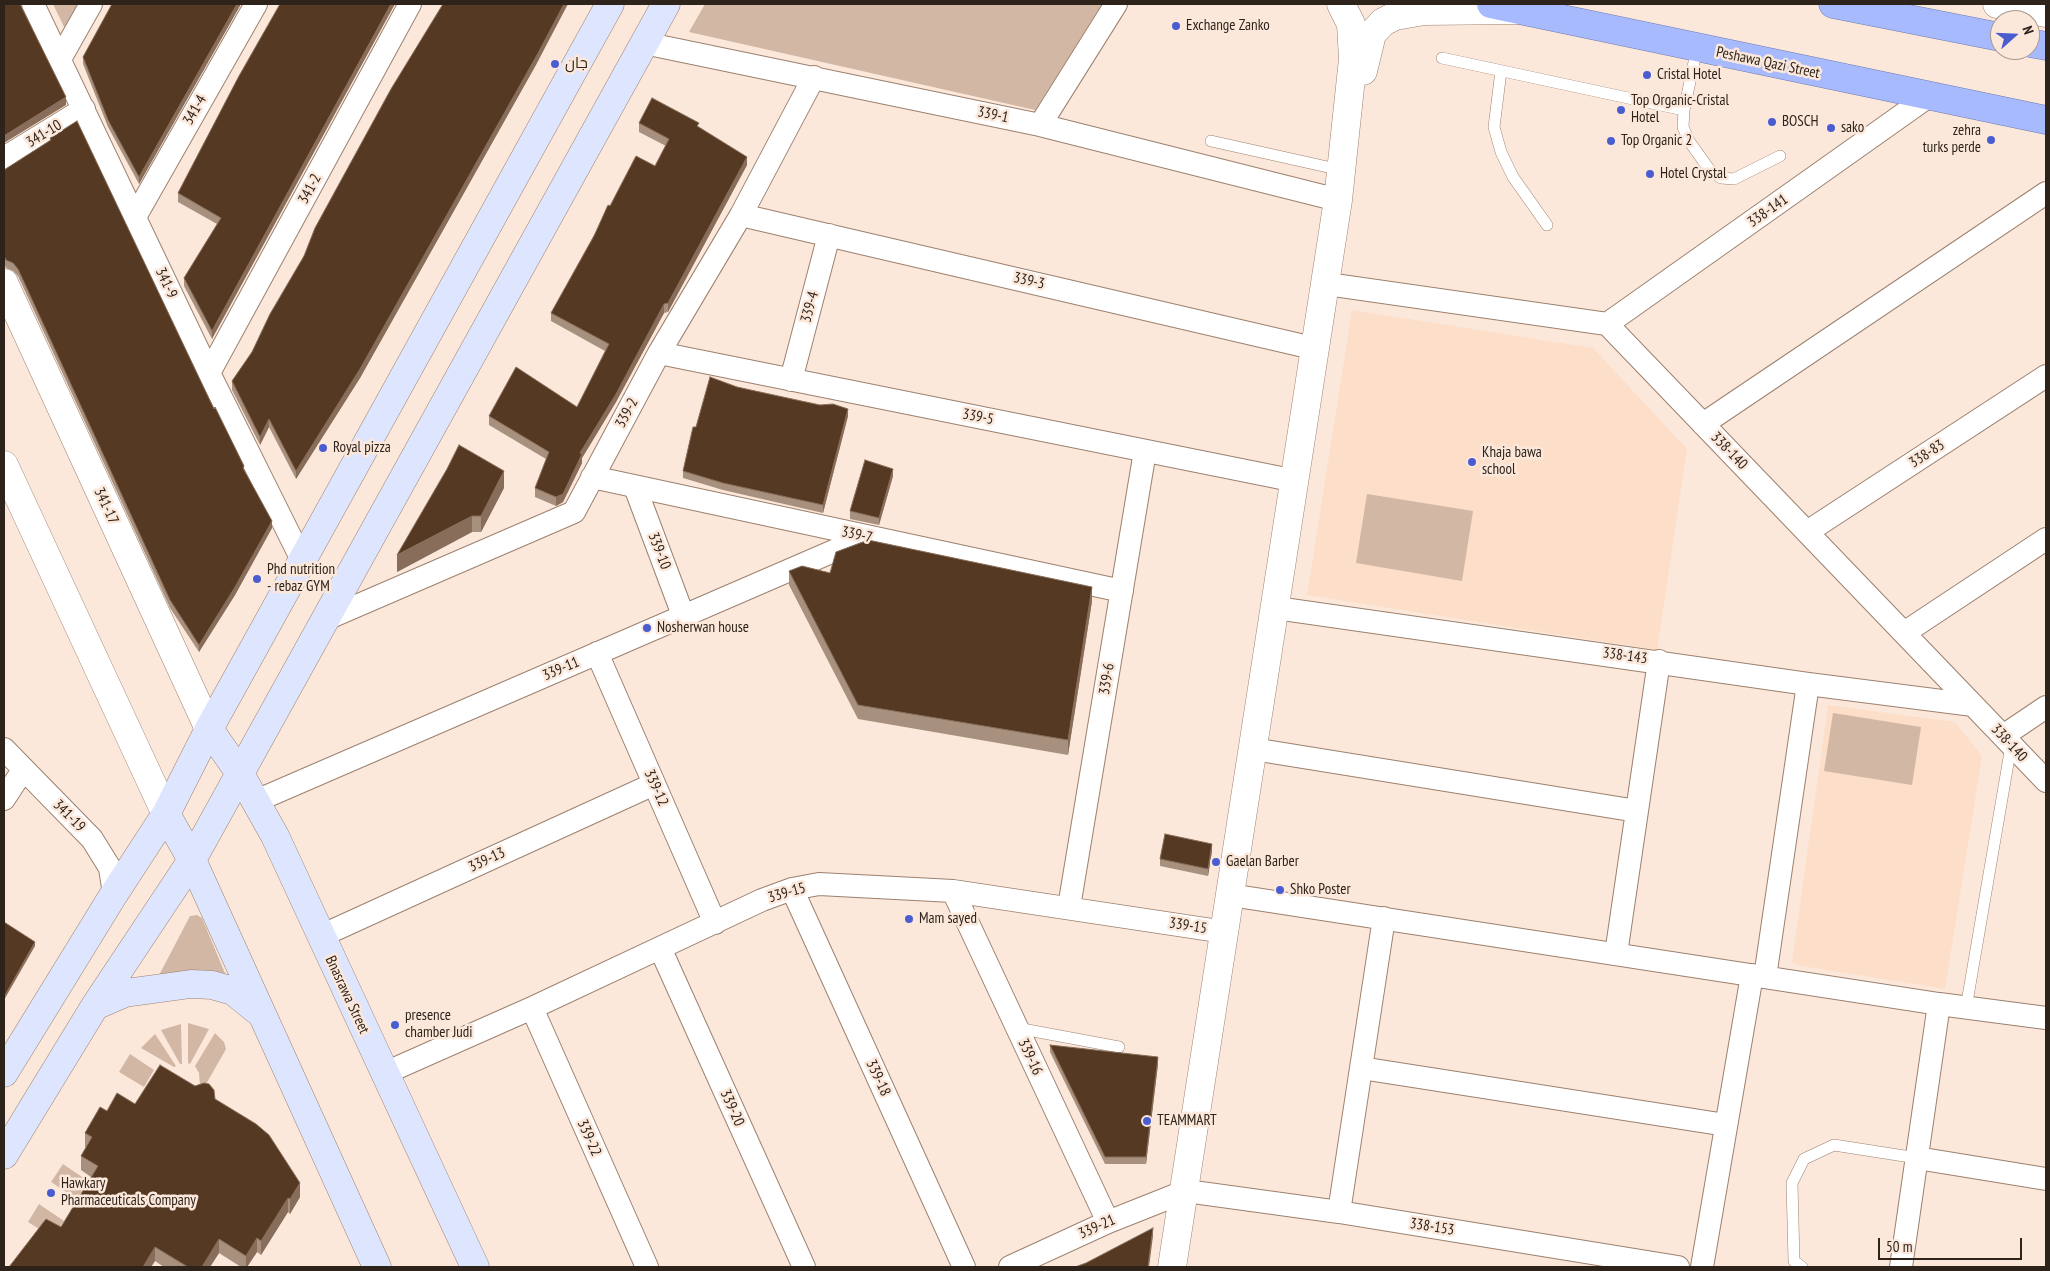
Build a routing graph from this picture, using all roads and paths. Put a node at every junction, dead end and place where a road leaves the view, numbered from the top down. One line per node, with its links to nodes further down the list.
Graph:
1 (34, 4): 17 (street, 341-9)
2 (91, 4): 17 (street)
3 (256, 4): 32 (street, 341-4)
4 (410, 4): 40 (street, 341-2)
5 (610, 4): 52 (main road)
6 (666, 4): 14 (main road)
7 (1116, 4): 24 (street)
8 (1341, 4): 28 (street)
9 (1833, 4): 13 (highway)
10 (1997, 4): 12 (street)
11 (1504, 7): 15 (highway, Peshawa Qazi Street); 30 (street)
12 (2042, 9)
13 (1990, 35)
14 (644, 43): 19 (street, 339-1); 56 (main road)
15 (1697, 48): 20 (highway, Peshawa Qazi Street); 22 (lane)
16 (1442, 58): 18 (lane)
17 (60, 59): 21 (street, 341-9)
18 (1502, 71): 22 (lane); 33 (lane)
19 (814, 77): 24 (street, 339-1); 31 (street, 339-2)
20 (1929, 96): 23 (highway, Peshawa Qazi Street); 37 (street, 338-141)
21 (84, 109): 27 (street, 341-10); 32 (street, 341-9)
22 (1684, 110): 26 (lane)
23 (2046, 120)
24 (1040, 125): 30 (street, 339-1)
25 (1212, 141): 28 (lane)
26 (1780, 156)
27 (4, 158)
28 (1341, 170): 30 (street)
29 (2046, 192): 43 (street)
30 (1338, 200): 36 (street)
31 (741, 215): 34 (street, 339-3); 39 (street, 339-2)
32 (135, 217): 40 (street, 341-9)
33 (1547, 225)
34 (830, 235): 38 (street, 339-3); 42 (street, 339-4)
35 (4, 283): 63 (street, 341-17)
36 (1327, 284): 37 (street); 38 (street)
37 (1607, 324): 43 (street, 338-140)
38 (1317, 349): 47 (street)
39 (659, 354): 42 (street, 339-5); 46 (street, 339-2)
40 (209, 373): 52 (street, 341-9)
41 (2046, 376): 49 (street, 338-83)
42 (791, 380): 44 (street, 339-5)
43 (1703, 424): 49 (street, 338-140)
44 (1145, 451): 47 (street, 339-5); 53 (street, 339-6)
45 (4, 465): 74 (street)
46 (592, 477): 48 (street, 339-7); 56 (street, 339-2)
47 (1296, 481): 54 (street)
48 (635, 487): 50 (street, 339-7); 55 (street, 339-10)
49 (1807, 532): 57 (street, 338-140)
50 (866, 537): 53 (street, 339-7); 55 (street, 339-11)
51 (2046, 539): 57 (street)
52 (302, 560): 63 (main road)
53 (1122, 591): 80 (street, 339-6)
54 (1276, 608): 59 (street, 338-143); 65 (street)
55 (683, 615): 58 (street, 339-11)
56 (324, 620): 68 (main road)
57 (1904, 633): 61 (street, 338-140)
58 (597, 653): 70 (street, 339-12); 72 (street, 339-11)
59 (1659, 661): 60 (street, 338-143); 73 (street)
60 (1808, 684): 61 (street, 338-143); 87 (street)
61 (1973, 705): 64 (street, 338-140)
62 (2046, 707): 64 (street)
63 (209, 729): 68 (main road, Bnasrawa Street); 74 (main road)
64 (2007, 741): 69 (street, 338-140); 91 (lane)
65 (1253, 748): 73 (street); 79 (street)
66 (4, 749): 67 (street, 341-19)
67 (23, 770): 71 (street); 78 (street, 341-19)
68 (239, 772): 72 (main road, Bnasrawa Street); 75 (main road)
69 (2046, 782)
70 (654, 784): 82 (street, 339-12); 84 (street, 339-13)
71 (4, 799)
72 (256, 801): 84 (main road, Bnasrawa Street)
73 (1637, 811): 86 (street)
74 (166, 814): 75 (main road); 78 (main road)
75 (192, 860): 89 (main road); 92 (main road)
76 (792, 890): 77 (street, 339-15); 82 (street, 339-15); 110 (street, 339-18)
77 (953, 892): 80 (street, 339-15); 94 (street, 339-16)
78 (114, 894): 97 (main road)
79 (1230, 895): 81 (street); 83 (street)
80 (1069, 907): 83 (street, 339-15)
81 (1384, 918): 86 (street); 96 (street)
82 (715, 923): 85 (street, 339-15)
83 (1225, 932): 103 (street)
84 (321, 936): 98 (main road, Bnasrawa Street)
85 (660, 948): 90 (street, 339-15); 109 (street, 339-20)
86 (1616, 954): 87 (street)
87 (1759, 976): 88 (street); 99 (street)
88 (1939, 1004): 91 (street); 101 (street)
89 (95, 1006): 92 (main road); 100 (main road)
90 (532, 1008): 98 (street, 339-15); 108 (street, 339-22)
91 (1966, 1008): 93 (street)
92 (263, 1016): 106 (main road)
93 (2046, 1018)
94 (1017, 1027): 95 (lane); 105 (street, 339-16)
95 (1119, 1047)
96 (1361, 1068): 99 (street); 104 (street)
97 (4, 1073)
98 (383, 1074): 107 (main road, Bnasrawa Street)
99 (1726, 1125): 114 (street)
100 (4, 1155)
101 (1917, 1158): 102 (street); 115 (lane); 116 (street)
102 (2046, 1179)
103 (1186, 1191): 104 (street, 338-153); 105 (street, 339-21); 112 (street)
104 (1340, 1212): 113 (street, 338-153)
105 (1108, 1222): 111 (street, 339-21)
106 (377, 1267)
107 (475, 1267)
108 (647, 1267)
109 (804, 1267)
110 (964, 1267)
111 (1010, 1267)
112 (1172, 1267)
113 (1678, 1267)
114 (1702, 1267)
115 (1802, 1267)
116 (1901, 1267)

